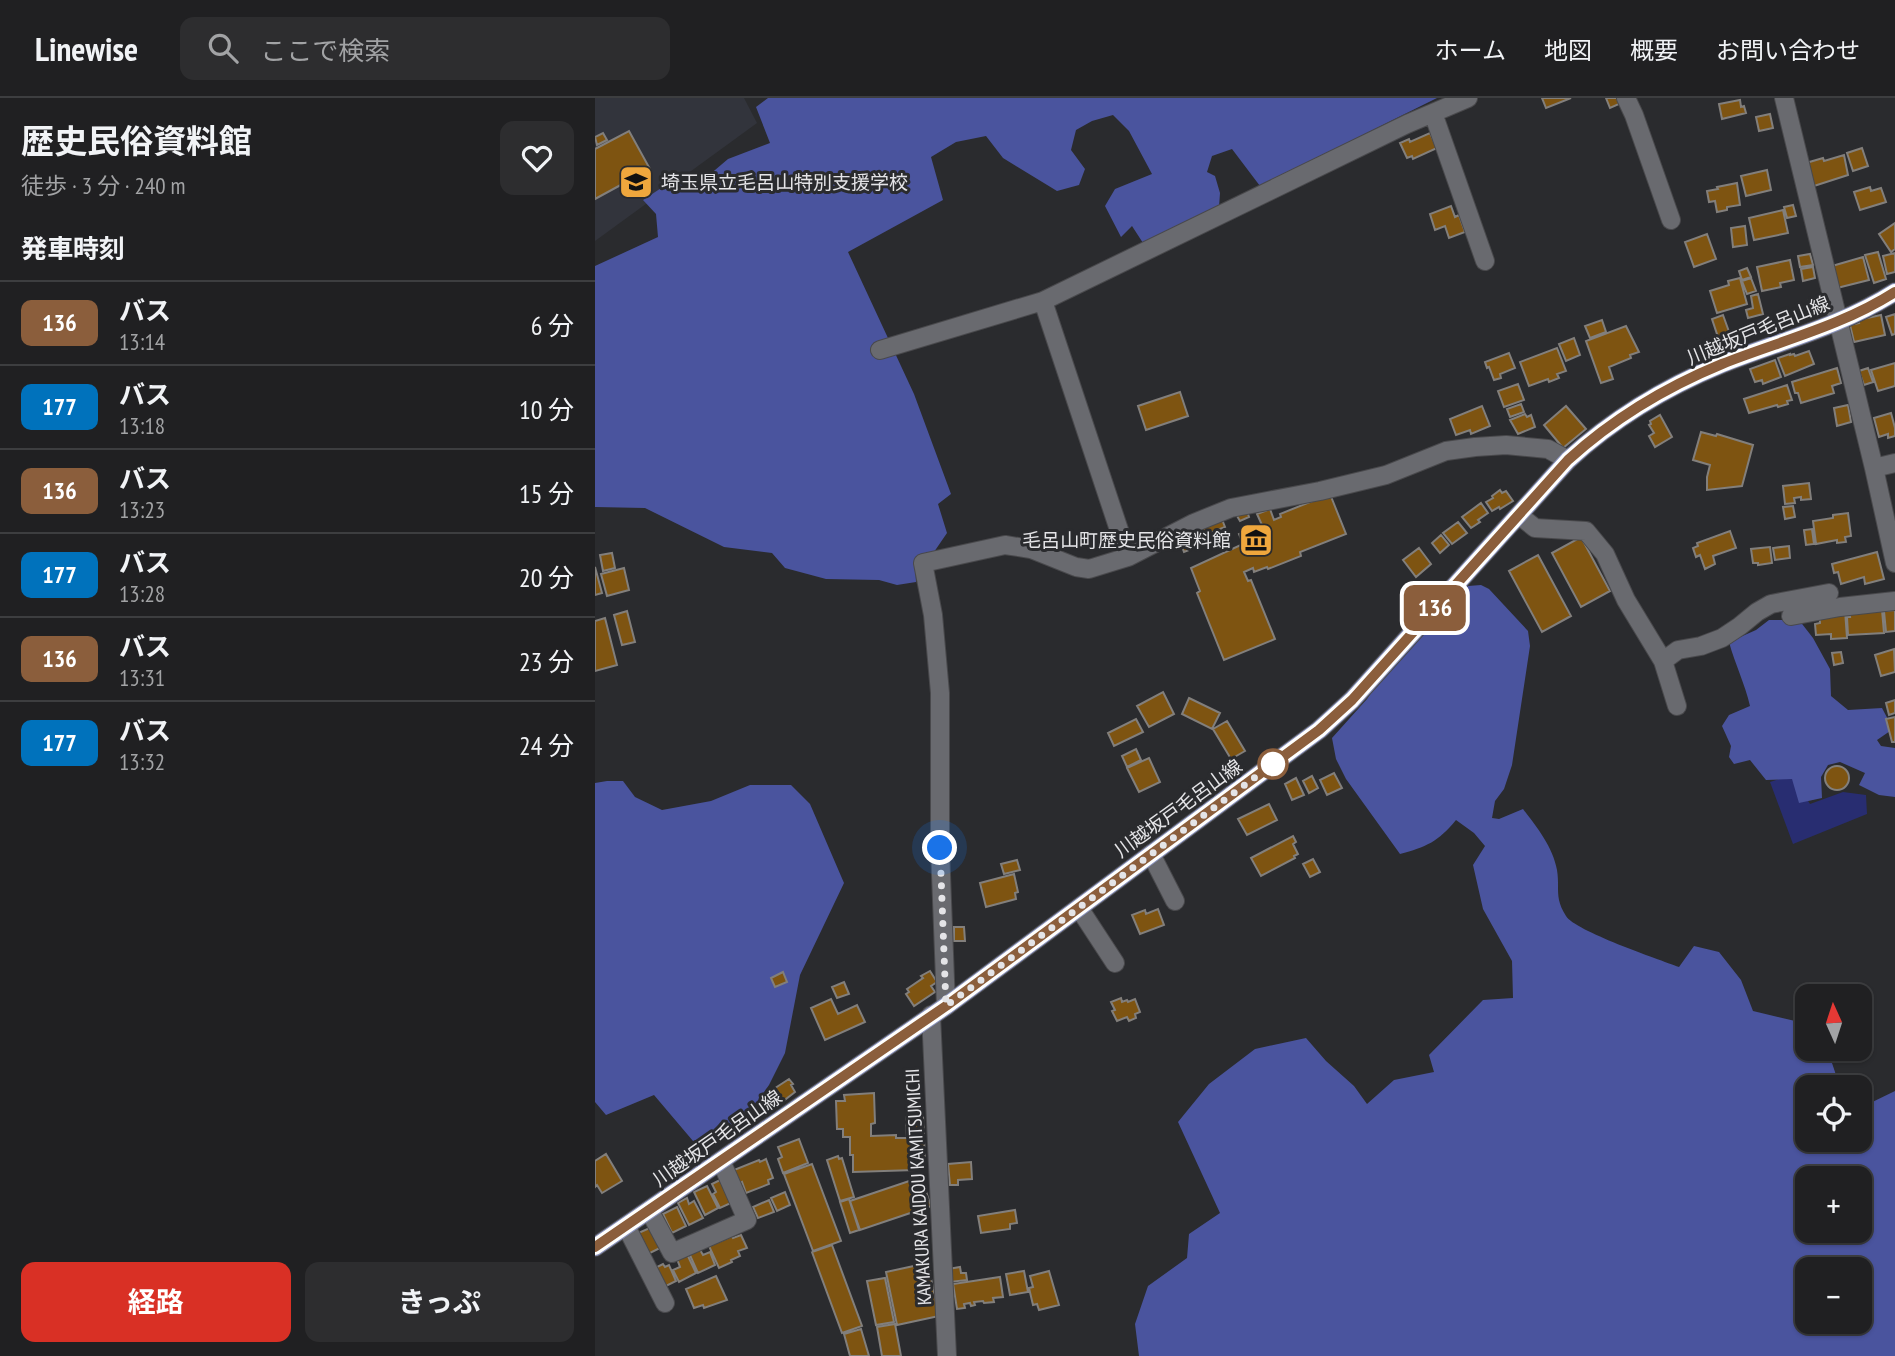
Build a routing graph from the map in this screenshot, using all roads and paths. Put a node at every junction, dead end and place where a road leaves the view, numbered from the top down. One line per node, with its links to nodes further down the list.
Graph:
1 (1468, 98): 4 (street)
2 (1626, 98): 5 (street)
3 (1784, 98): 9 (street)
4 (1435, 107): 6 (street); 8 (street)
5 (1671, 220)
6 (1485, 261)
7 (1895, 292): 9 (main road, 川越坂戸毛呂山線)
8 (1044, 301): 10 (street); 15 (street)
9 (1837, 322): 11 (main road, 川越坂戸毛呂山線); 13 (street)
10 (880, 350)
11 (1568, 460): 14 (main road, 川越坂戸毛呂山線); 15 (street)
12 (1895, 463): 13 (street)
13 (1874, 468): 16 (street)
14 (1519, 515): 20 (street); 22 (main road, 川越坂戸毛呂山線)
15 (1128, 557): 26 (street, KAMAKURA KAIDOU KAMITSUMICHI)
16 (1895, 563)
17 (1829, 593): 20 (street)
18 (1895, 601): 19 (street)
19 (1791, 616)
20 (1663, 661): 21 (street)
21 (1677, 706)
22 (1151, 854): 23 (street); 24 (main road, 川越坂戸毛呂山線)
23 (1175, 901)
24 (1079, 908): 25 (street); 26 (main road, 川越坂戸毛呂山線)
25 (1115, 963)
26 (938, 1010): 27 (main road, 川越坂戸毛呂山線); 32 (street, KAMAKURA KAIDOU KAMITSUMICHI)
27 (721, 1161): 28 (main road, 川越坂戸毛呂山線); 28 (street)
28 (649, 1210): 29 (main road, 川越坂戸毛呂山線)
29 (626, 1226): 30 (main road, 川越坂戸毛呂山線); 31 (street)
30 (595, 1247)
31 (665, 1303)
32 (947, 1356)

